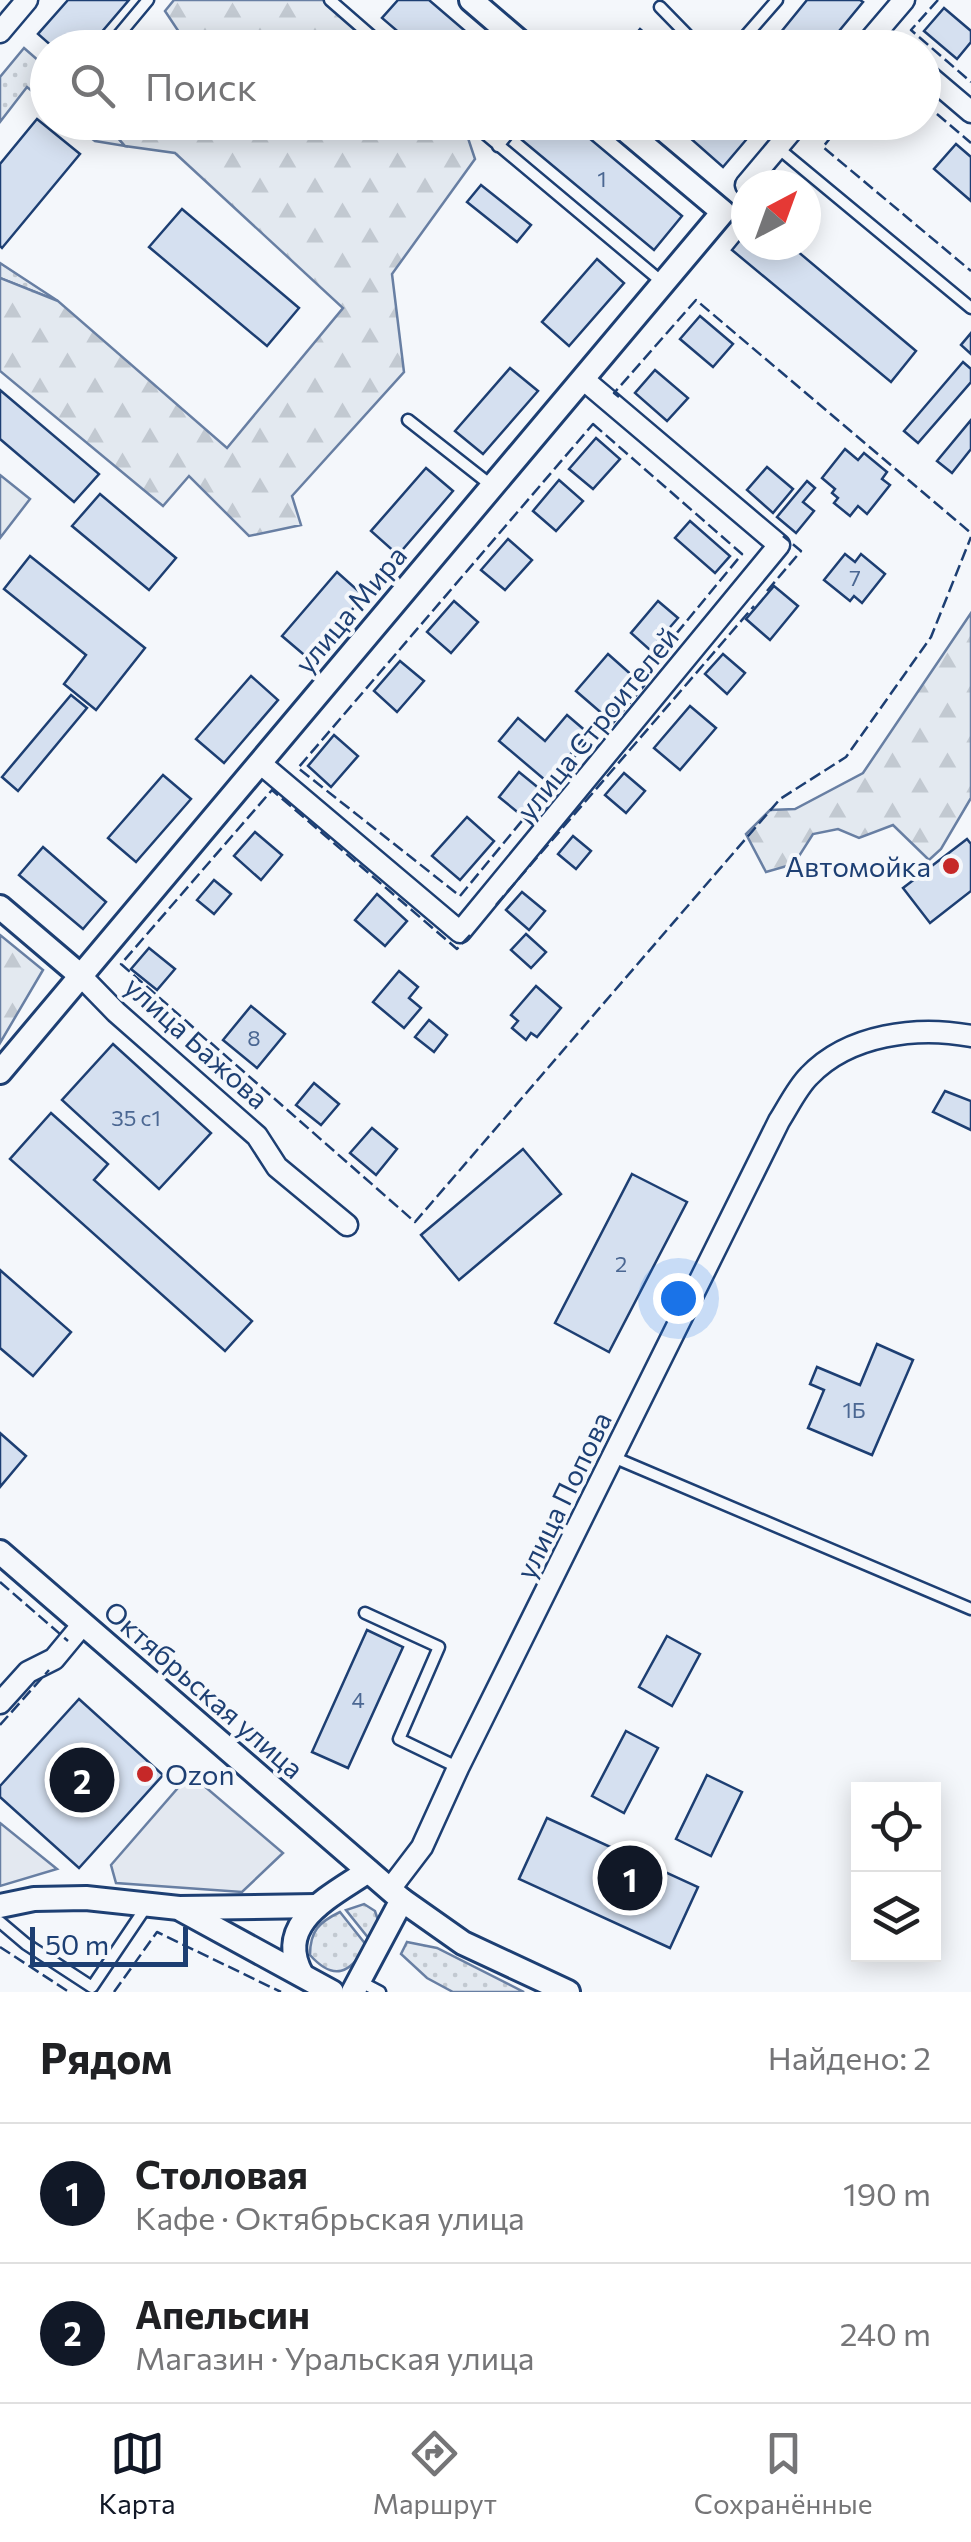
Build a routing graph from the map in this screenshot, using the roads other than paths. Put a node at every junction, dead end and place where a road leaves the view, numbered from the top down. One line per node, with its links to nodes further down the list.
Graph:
1 (27, 0): 14 (street)
2 (148, 0): 8 (lane)
3 (330, 0): 9 (lane)
4 (471, 0): 10 (street)
5 (777, 0): 12 (lane)
6 (904, 0): 13 (street)
7 (660, 6): 11 (lane)
8 (123, 30)
9 (364, 30)
10 (506, 30)
11 (683, 30)
12 (751, 30)
13 (878, 30)
14 (0, 32)
15 (941, 86): 16 (street)
16 (971, 112)
17 (491, 140): 21 (lane)
18 (502, 140): 21 (lane)
19 (637, 140): 25 (street)
20 (783, 140): 22 (street, улица Мира)
21 (498, 146): 26 (lane)
22 (778, 148): 23 (street, улица Мира); 27 (lane)
23 (759, 170)
24 (731, 203): 25 (street, улица Мира)
25 (723, 212): 26 (street, улица Мира)
26 (663, 283): 28 (street, улица Мира)
27 (971, 308)
28 (583, 379): 30 (street, улица Мира); 31 (street, улица Строителей)
29 (408, 420): 30 (lane)
30 (492, 486): 31 (street, улица Мира)
31 (260, 763): 33 (street, улица Мира)
32 (0, 908): 33 (street, улица Бажова)
33 (81, 976): 35 (street, улица Мира); 36 (street, улица Бажова)
34 (971, 1036): 37 (street, улица Попова)
35 (0, 1072)
36 (348, 1225)
37 (612, 1457): 39 (lane); 43 (street, улица Попова)
38 (0, 1552): 41 (street, Октябрьская улица)
39 (971, 1609)
40 (365, 1613): 43 (lane)
41 (83, 1624): 42 (street); 44 (street, Октябрьская улица)
42 (0, 1703)
43 (458, 1768): 45 (street, улица Попова)
44 (368, 1871): 45 (street, Октябрьская улица); 48 (street)
45 (396, 1894): 52 (street); 55 (street)
46 (148, 1904): 47 (street); 49 (street); 53 (lane)
47 (0, 1906)
48 (317, 1906): 49 (street); 51 (street)
49 (179, 1908): 51 (street)
50 (0, 1922): 53 (lane)
51 (302, 1975): 54 (street)
52 (364, 1988)
53 (91, 1989)
54 (332, 1992)
55 (568, 1992)

